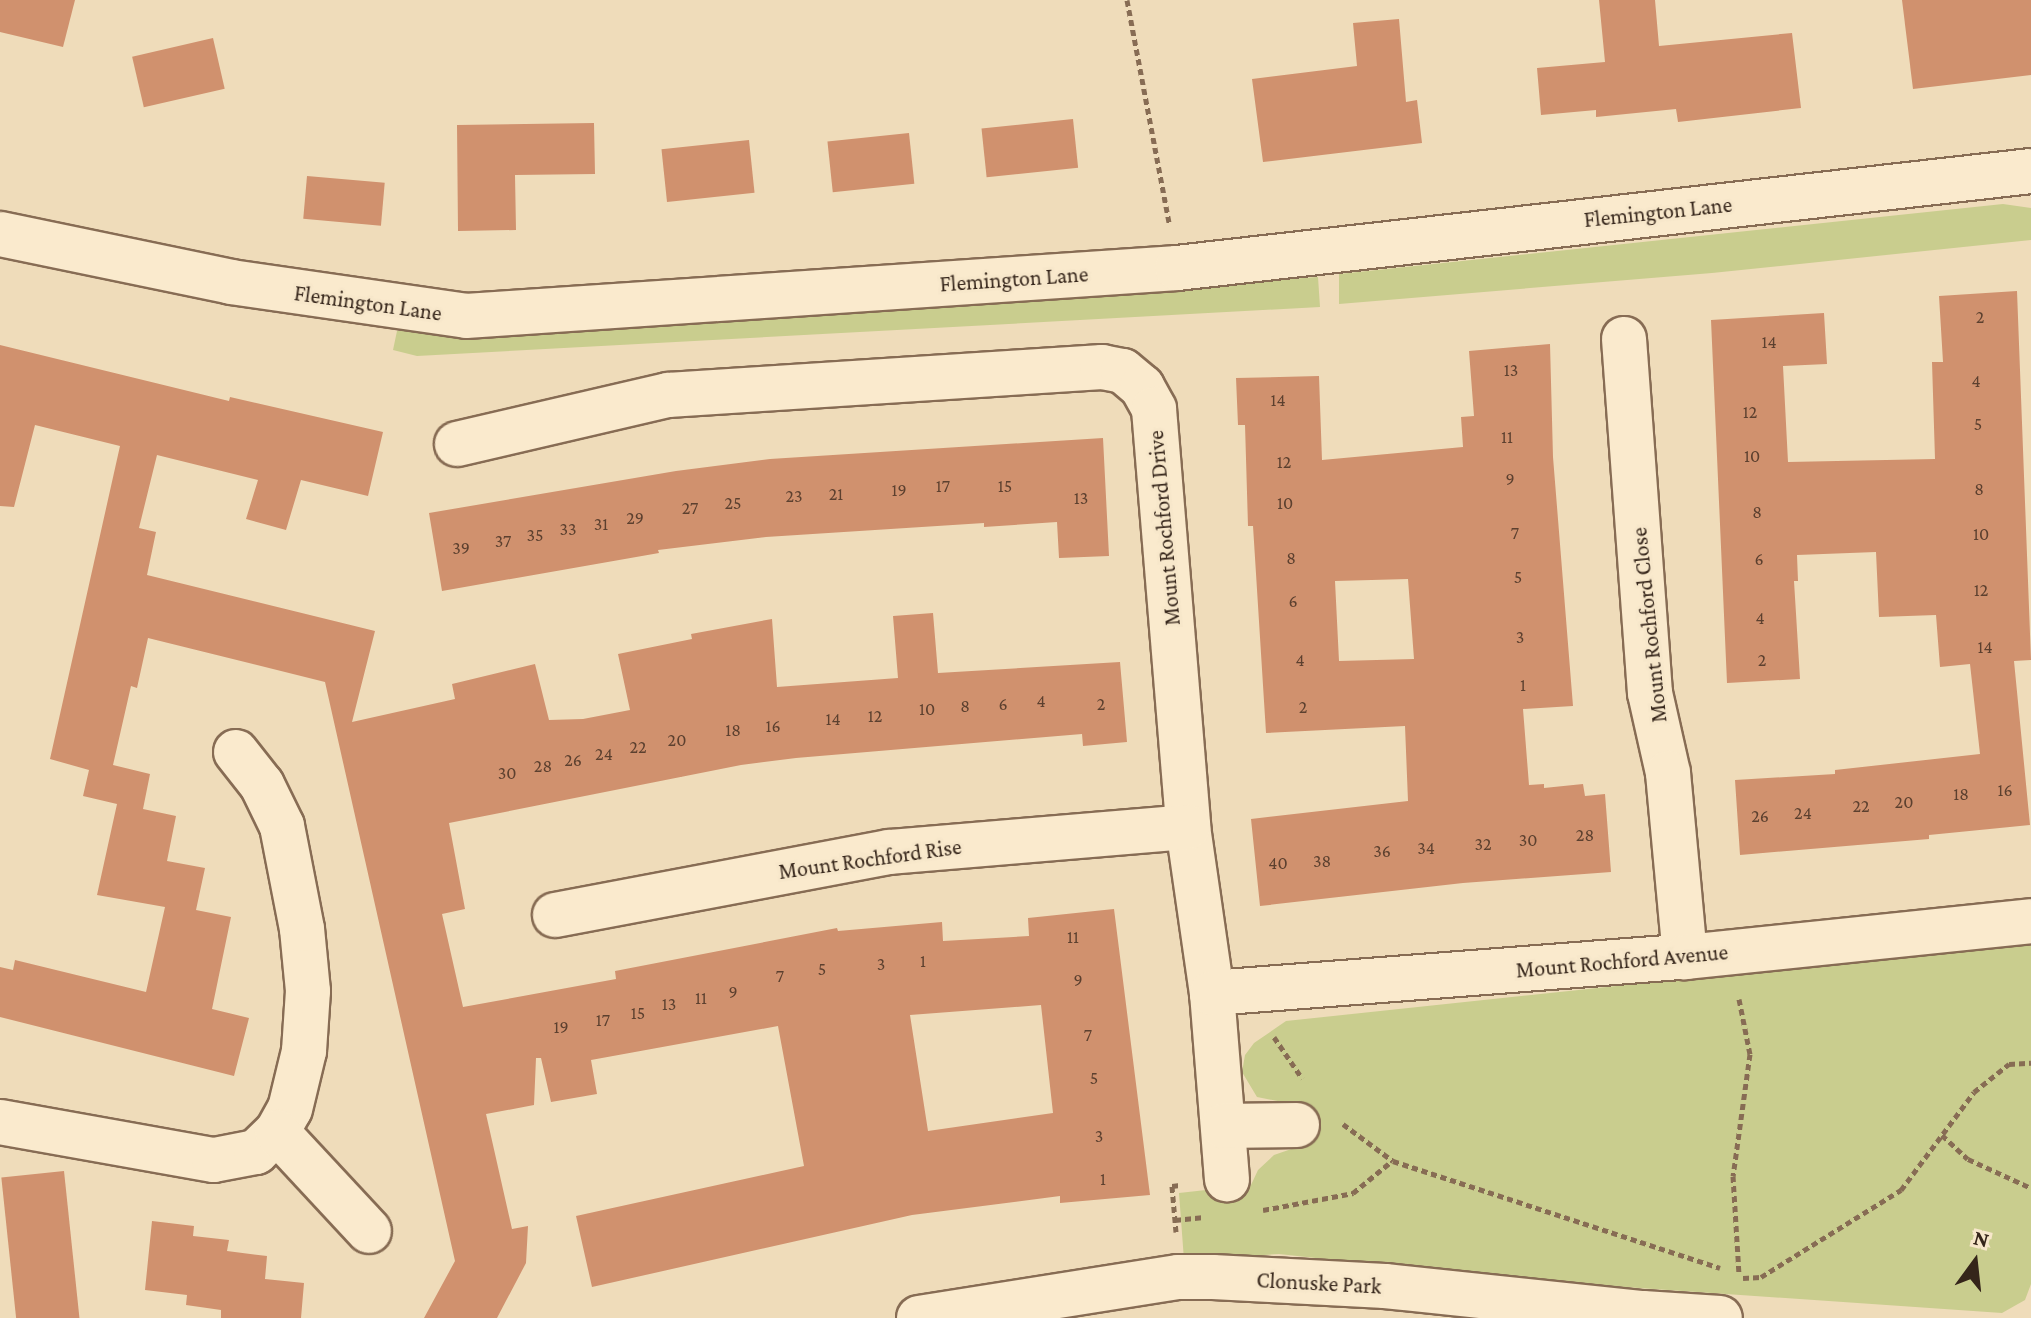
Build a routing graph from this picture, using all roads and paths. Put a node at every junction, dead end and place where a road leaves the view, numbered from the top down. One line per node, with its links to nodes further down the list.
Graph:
1 (1127, 0): 4 (path)
2 (2031, 171): 4 (street, Flemington Lane)
3 (0, 234): 4 (street, Flemington Lane)
4 (1177, 268)
5 (1624, 339): 12 (street, Mount Rochford Close)
6 (457, 444): 8 (street, Mount Rochford Drive)
7 (236, 752): 18 (street)
8 (1188, 827): 9 (street, Mount Rochford Rise); 13 (street, Mount Rochford Drive)
9 (555, 915)
10 (2031, 921): 11 (street, Mount Rochford Avenue)
11 (1729, 952): 12 (street, Mount Rochford Avenue); 30 (path)
12 (1685, 957): 13 (street, Mount Rochford Avenue)
13 (1227, 991): 15 (path); 17 (street, Mount Rochford Drive)
14 (2031, 1063): 19 (path)
15 (1314, 1110): 17 (street); 20 (path)
16 (0, 1122): 18 (street)
17 (1223, 1126): 21 (street, Mount Rochford Drive)
18 (277, 1132): 26 (street)
19 (1942, 1135): 22 (path); 30 (path)
20 (1393, 1161): 23 (path); 27 (path)
21 (1227, 1179): 25 (path)
22 (2031, 1188)
23 (1254, 1212)
24 (1206, 1217): 25 (path)
25 (1175, 1220): 29 (path)
26 (369, 1231)
27 (1725, 1270)
28 (1732, 1274): 30 (path)
29 (1178, 1277): 31 (street, Clonuske Park); 32 (street, Clonuske Park)
30 (1740, 1278): 31 (path)
31 (1732, 1304)
32 (919, 1318)

